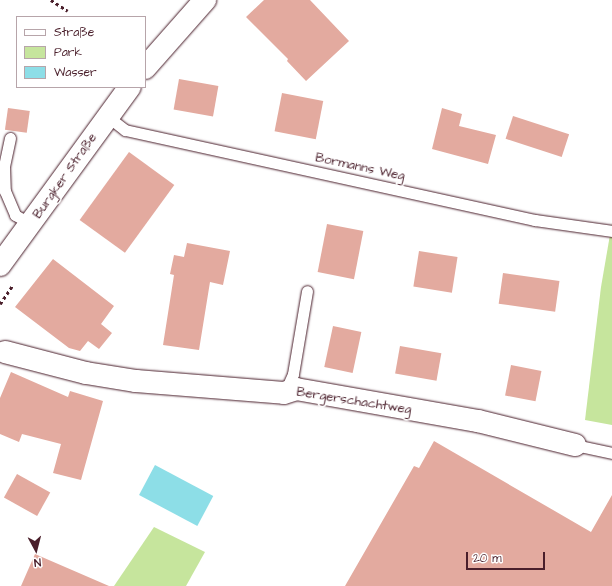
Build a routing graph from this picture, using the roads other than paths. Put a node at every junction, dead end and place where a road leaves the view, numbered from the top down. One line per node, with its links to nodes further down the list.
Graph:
1 (205, 0): 2 (street)
2 (146, 67)
3 (129, 88): 4 (street, Burgker Straße)
4 (107, 116): 6 (street, Burgker Straße); 7 (lane, Bormanns Weg)
5 (10, 138): 6 (lane)
6 (31, 224): 8 (street, Burgker Straße)
7 (612, 231)
8 (0, 265)
9 (307, 291): 11 (lane)
10 (2, 351): 11 (street, Bergerschachtweg)
11 (284, 393): 12 (street, Bergerschachtweg)
12 (574, 445): 13 (lane, Bergerschachtweg)
13 (612, 453)

